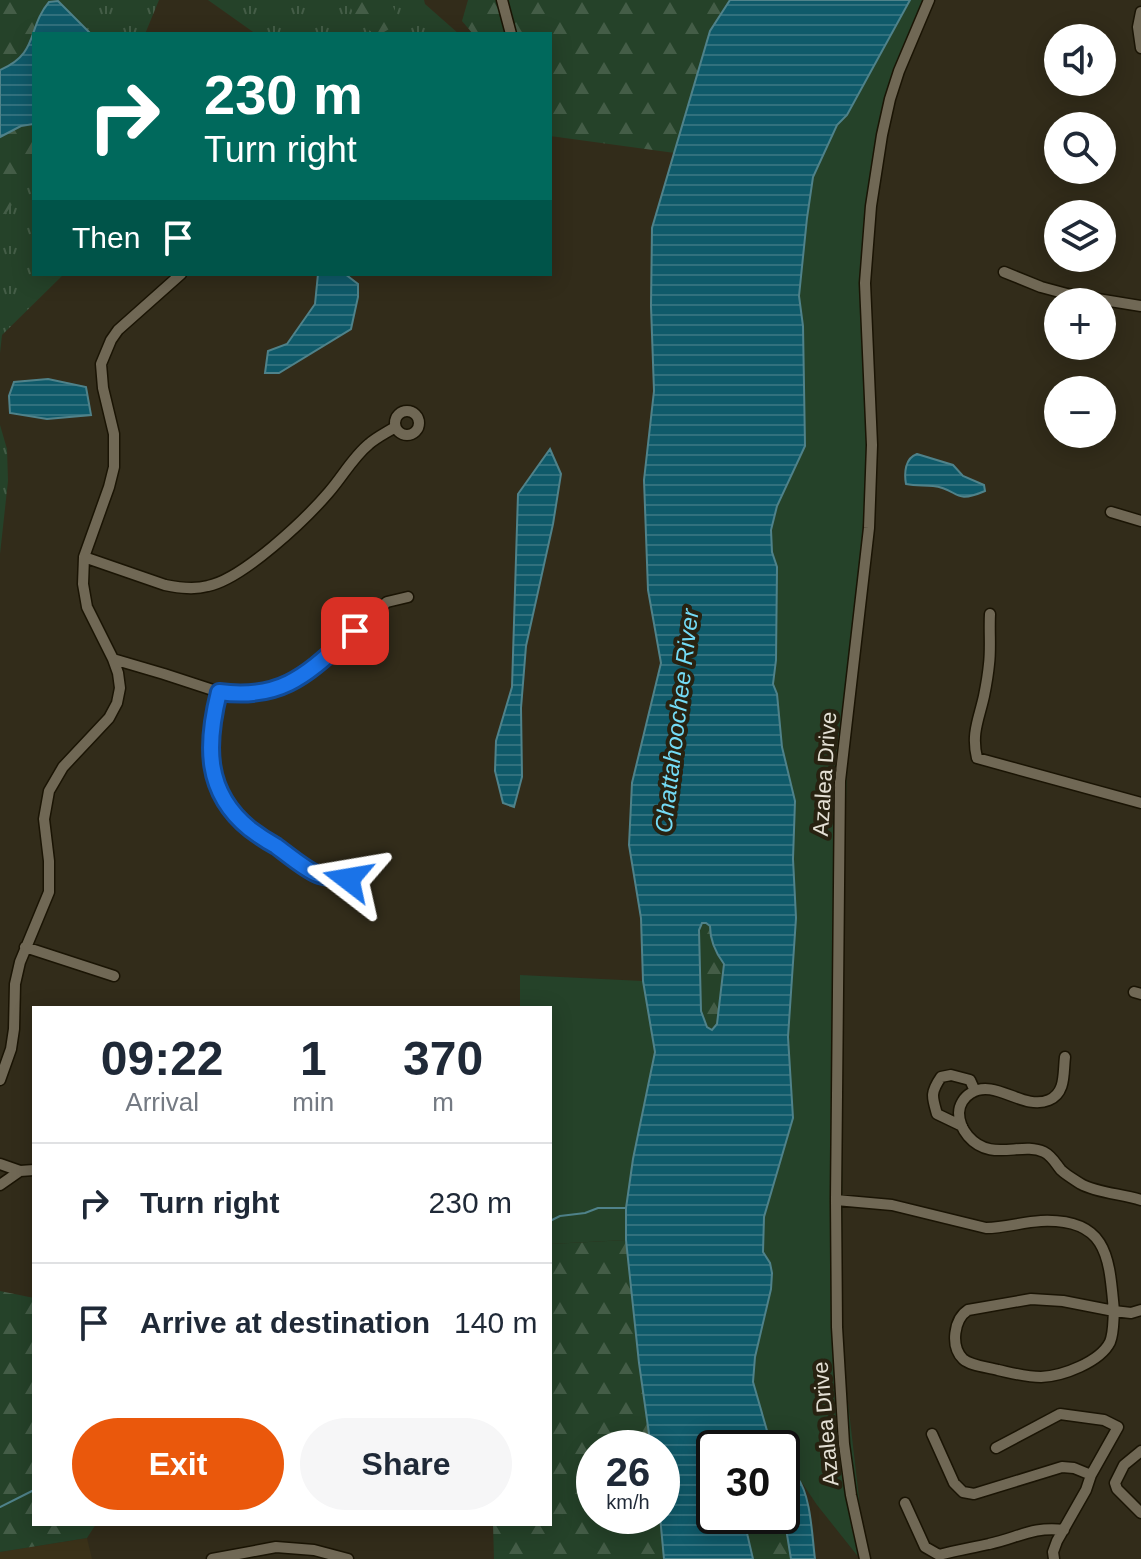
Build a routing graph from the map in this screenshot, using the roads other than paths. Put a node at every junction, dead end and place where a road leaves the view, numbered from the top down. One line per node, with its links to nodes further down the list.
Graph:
1 (502, 0): 4 (street)
2 (929, 0): 29 (street, Azalea Drive)
3 (1141, 12): 5 (street)
4 (510, 32)
5 (1141, 48)
6 (1004, 272): 8 (street)
7 (179, 276): 12 (street)
8 (1141, 306)
9 (395, 427): 12 (street)
10 (1111, 512): 11 (street)
11 (1141, 521)
12 (84, 557): 15 (street)
13 (408, 597): 16 (street)
14 (990, 614): 17 (street)
15 (113, 659): 16 (street); 19 (street)
16 (219, 692): 18 (street)
17 (1141, 803)
18 (348, 879)
19 (25, 947): 20 (street); 22 (street)
20 (114, 976)
21 (1065, 1057): 23 (street)
22 (0, 1080)
23 (975, 1091): 24 (street); 24 (street)
24 (962, 1126): 30 (street)
25 (0, 1164): 27 (street)
26 (32, 1170): 27 (street)
27 (20, 1171): 28 (street)
28 (0, 1185)
29 (836, 1200): 32 (street); 42 (street, Azalea Drive)
30 (1141, 1200)
31 (1141, 1310): 32 (street)
32 (1114, 1311): 32 (street)
33 (932, 1434): 36 (street)
34 (996, 1448): 36 (street)
35 (1141, 1451): 38 (street)
36 (1091, 1475): 39 (street)
37 (905, 1503): 39 (street)
38 (1141, 1513)
39 (1064, 1530): 43 (street)
40 (212, 1559): 41 (street)
41 (348, 1559)
42 (865, 1559)
43 (1054, 1559)

